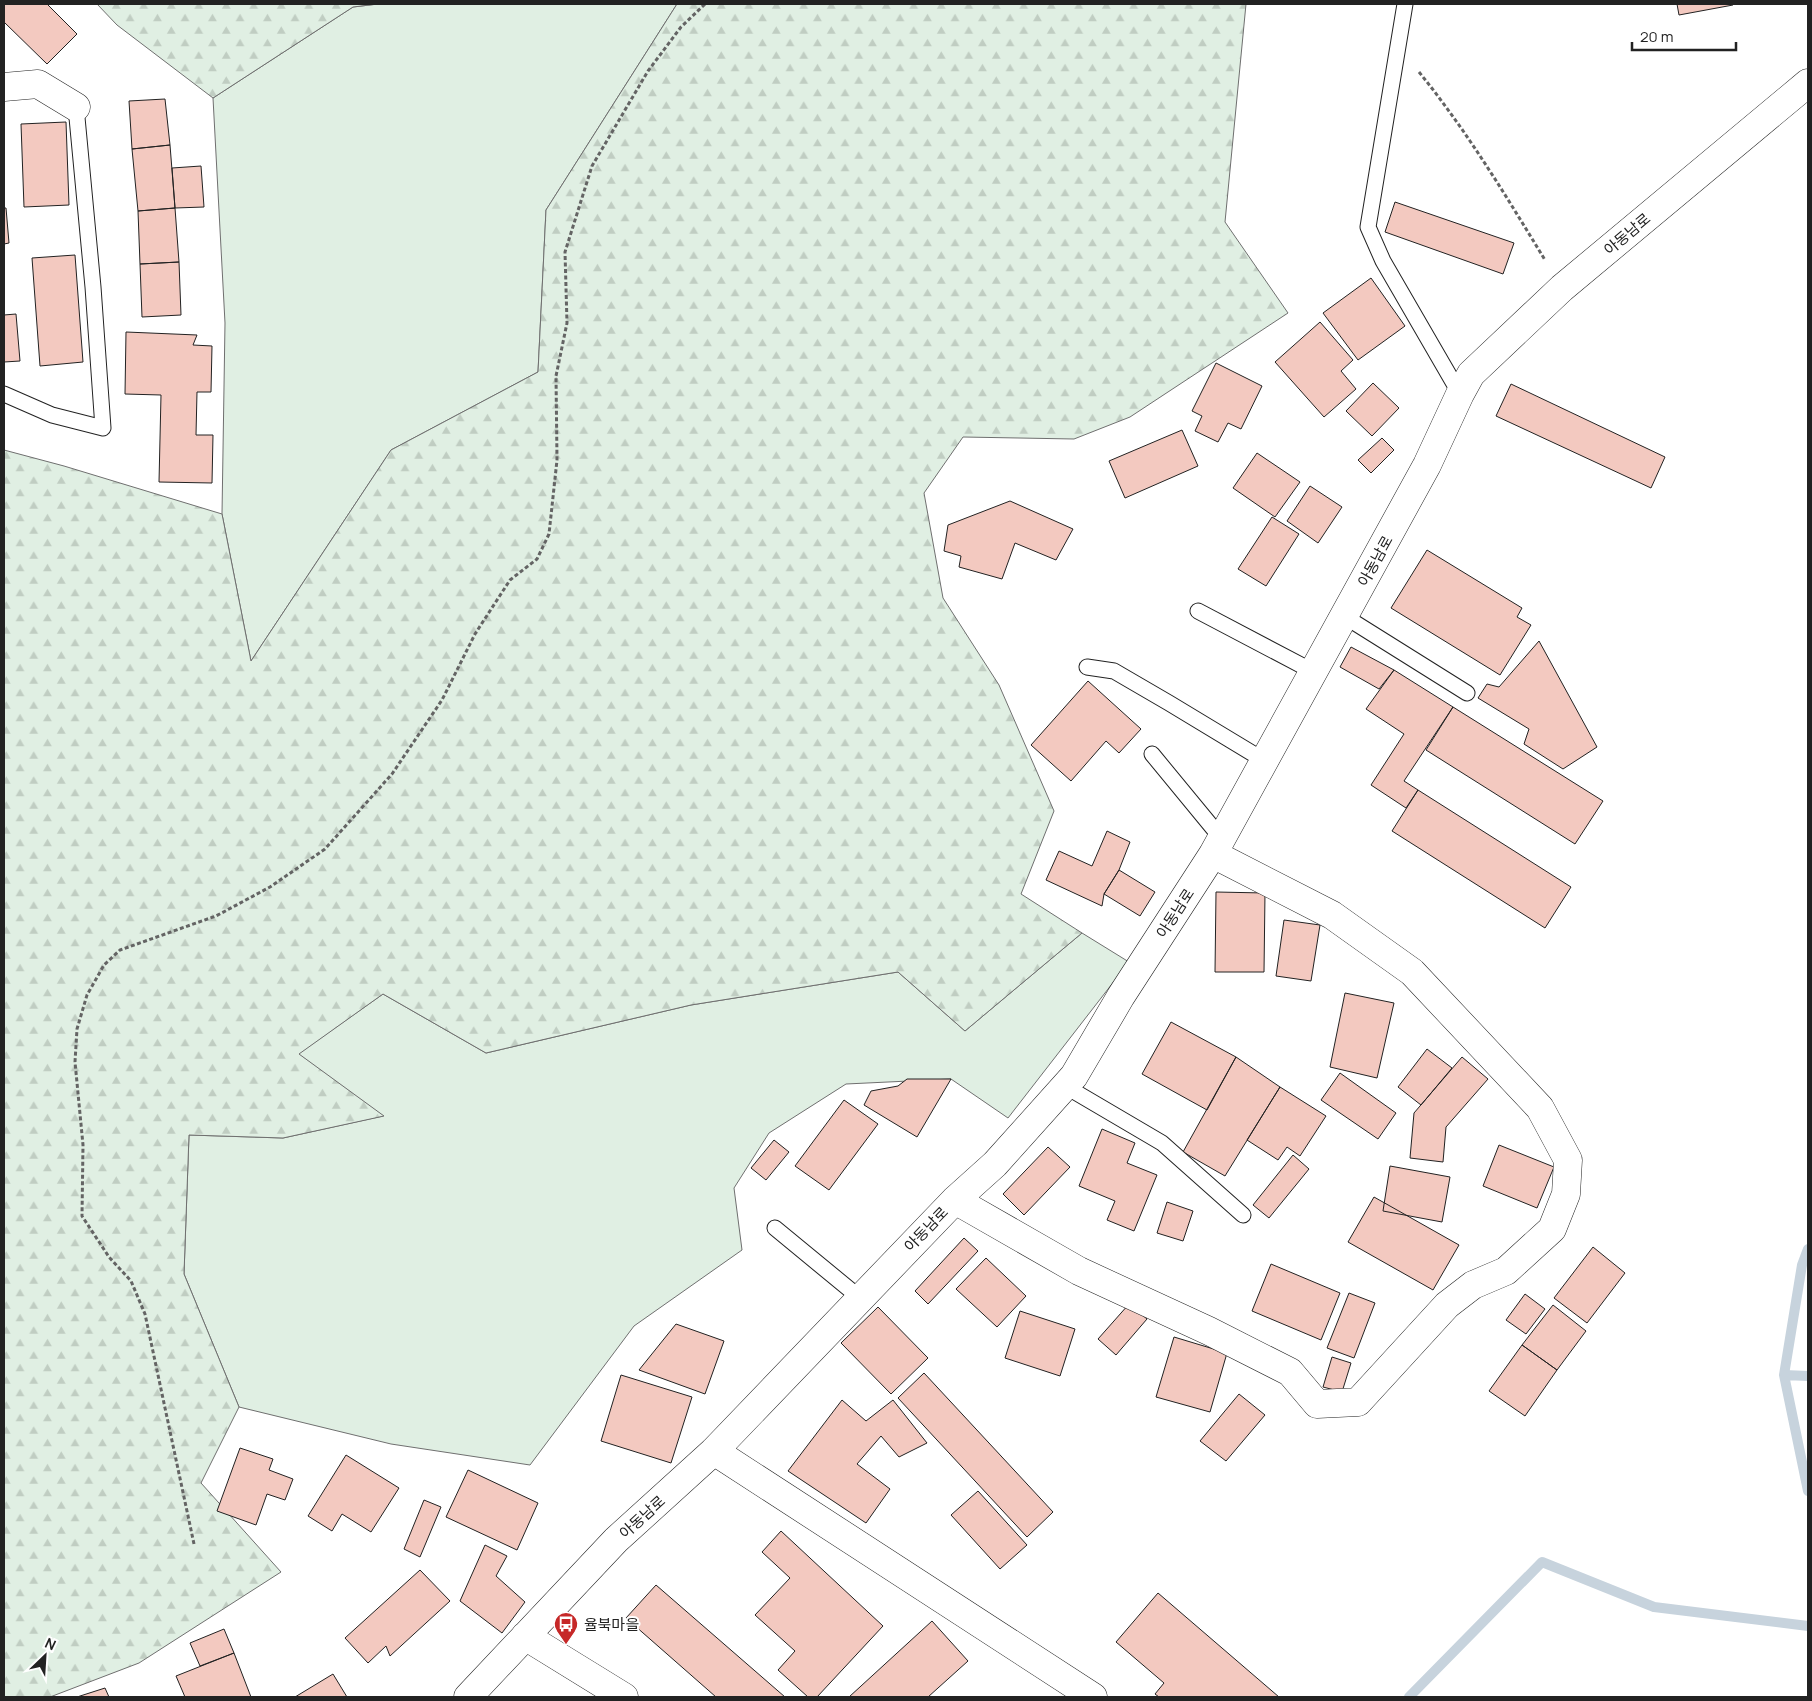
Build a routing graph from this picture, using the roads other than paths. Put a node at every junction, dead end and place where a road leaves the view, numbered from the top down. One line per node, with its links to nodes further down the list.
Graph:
1 (1405, 4): 6 (lane)
2 (1808, 83): 6 (street, 아동남로)
3 (4, 87): 4 (street)
4 (76, 107): 5 (lane)
5 (4, 394)
6 (1460, 394): 8 (street, 아동남로)
7 (1198, 611): 10 (lane)
8 (1344, 616): 10 (street, 아동남로); 11 (lane)
9 (1087, 666): 13 (lane)
10 (1314, 672): 13 (street, 아동남로)
11 (1468, 693)
12 (1152, 754): 14 (lane)
13 (1264, 761): 14 (street, 아동남로)
14 (1218, 846): 15 (street, 아동남로); 16 (street)
15 (1065, 1086): 16 (street, 아동남로); 17 (lane)
16 (955, 1200): 19 (street, 아동남로)
17 (1243, 1215)
18 (775, 1228): 19 (lane)
19 (860, 1298): 20 (street, 아동남로)
20 (714, 1451): 21 (street, 아동남로); 24 (street)
21 (525, 1636): 22 (street, 아동남로); 23 (street)
22 (468, 1697)
23 (624, 1697)
24 (1093, 1697)

